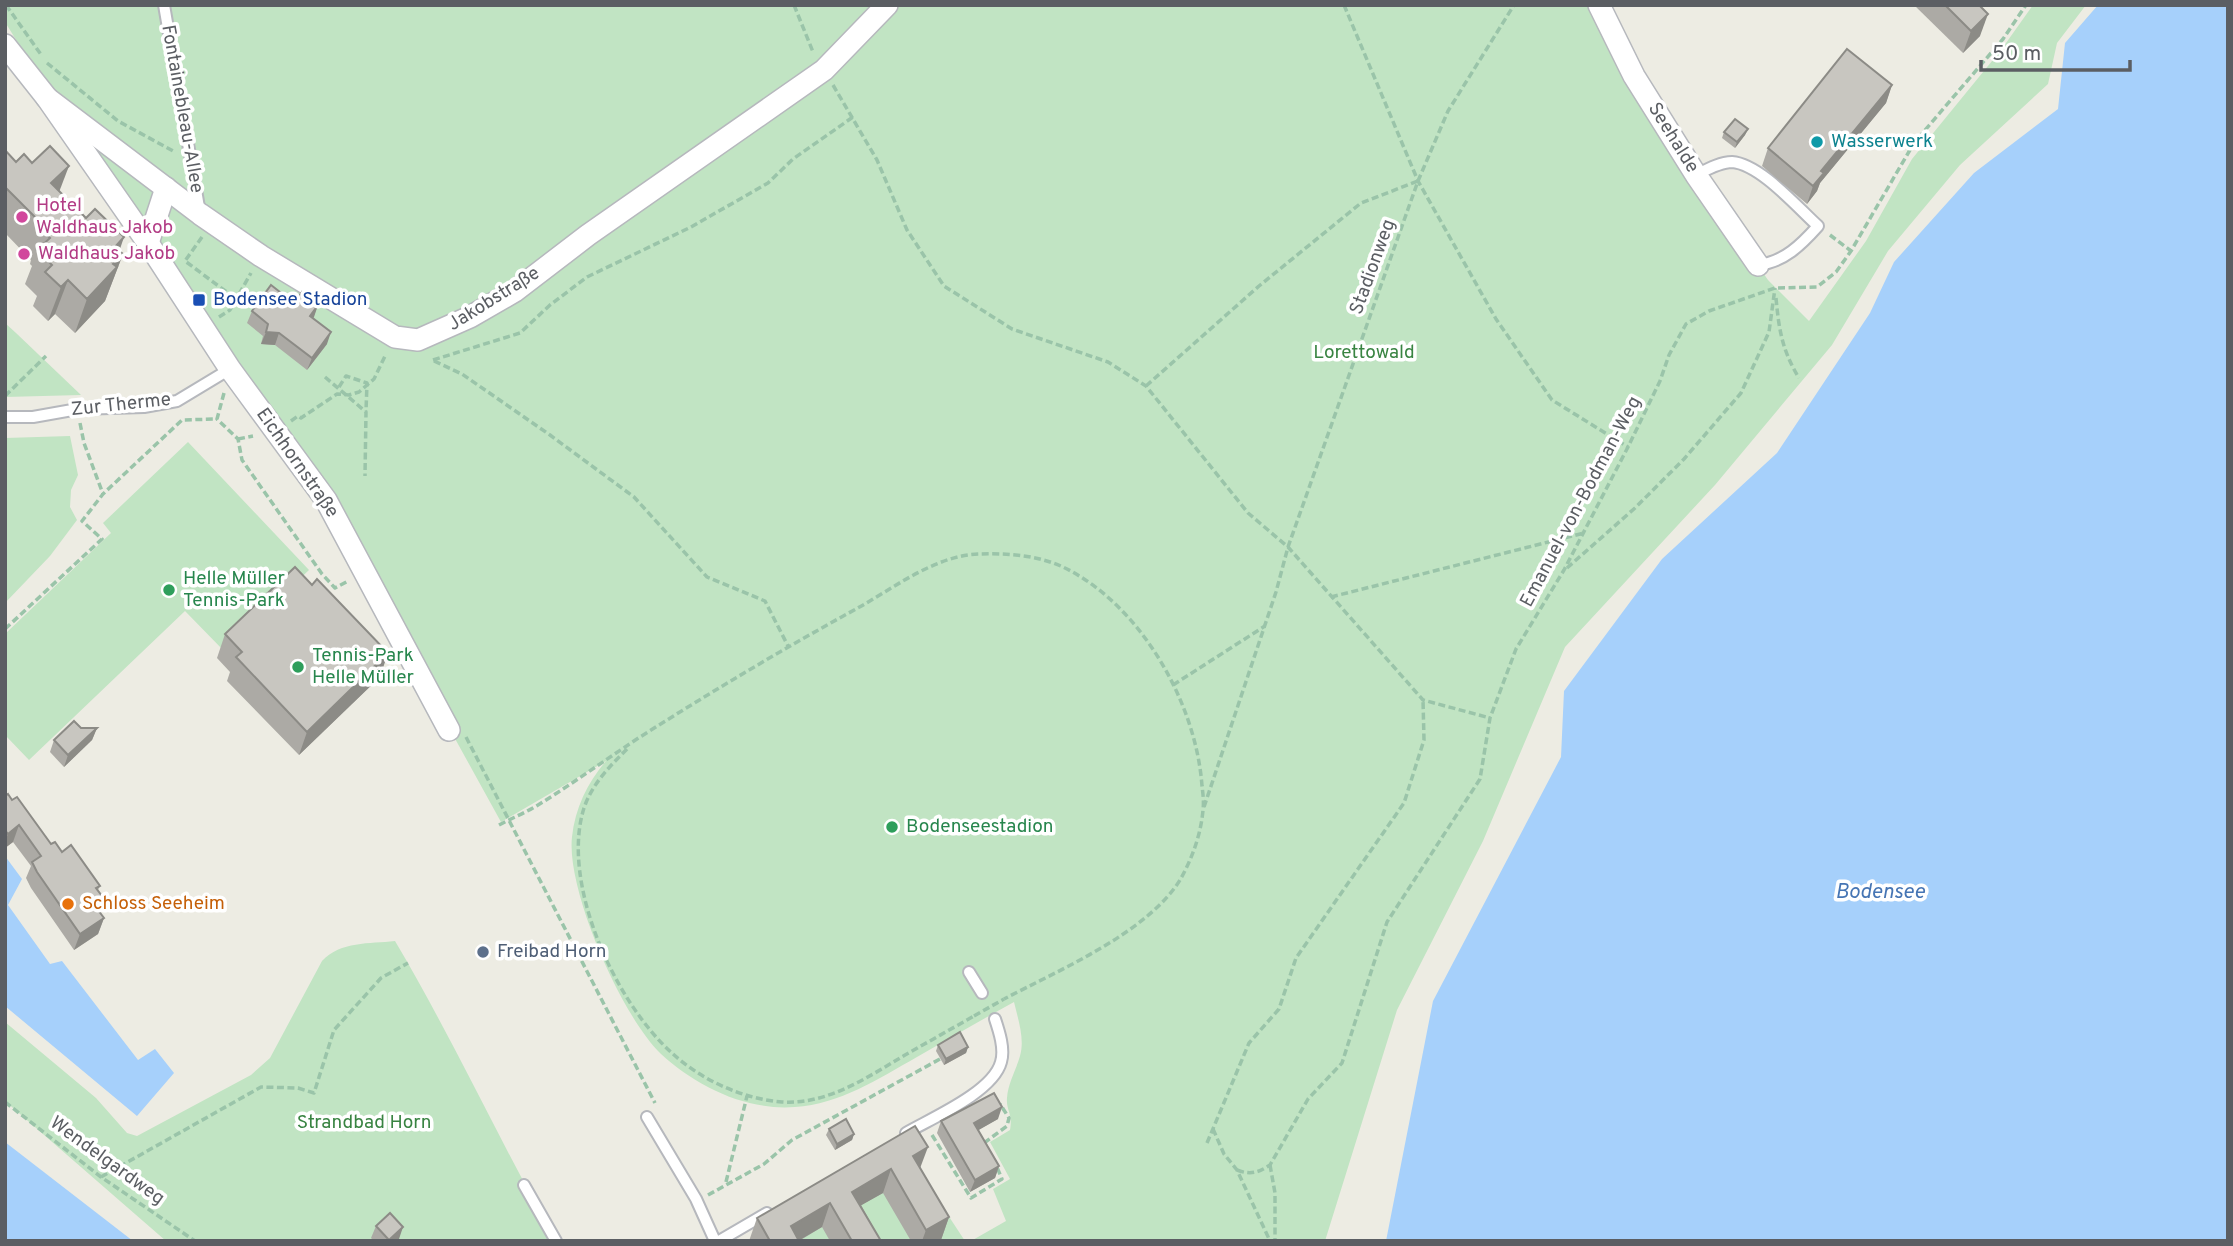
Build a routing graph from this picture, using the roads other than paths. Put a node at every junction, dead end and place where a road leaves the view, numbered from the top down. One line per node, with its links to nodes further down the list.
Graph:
1 (164, 5): 8 (lane, Fontainebleau-Allee)
2 (887, 5): 8 (street, Jakobstraße)
3 (1599, 5): 6 (street, Seehalde)
4 (5, 45): 5 (street, Eichhornstraße)
5 (47, 98): 7 (street); 9 (street, Eichhornstraße)
6 (1696, 175): 10 (street, Seehalde); 10 (lane)
7 (166, 188): 8 (street); 9 (street)
8 (206, 218)
9 (148, 243): 11 (street, Eichhornstraße)
10 (1758, 265)
11 (230, 369): 12 (lane, Zur Therme); 13 (street, Eichhornstraße)
12 (5, 417)
13 (457, 732)
14 (969, 972): 15 (lane)
15 (982, 993)
16 (995, 1019): 18 (lane)
17 (647, 1117): 22 (lane)
18 (901, 1136)
19 (524, 1185): 21 (lane)
20 (782, 1205): 22 (lane)
21 (556, 1241)
22 (717, 1241)

